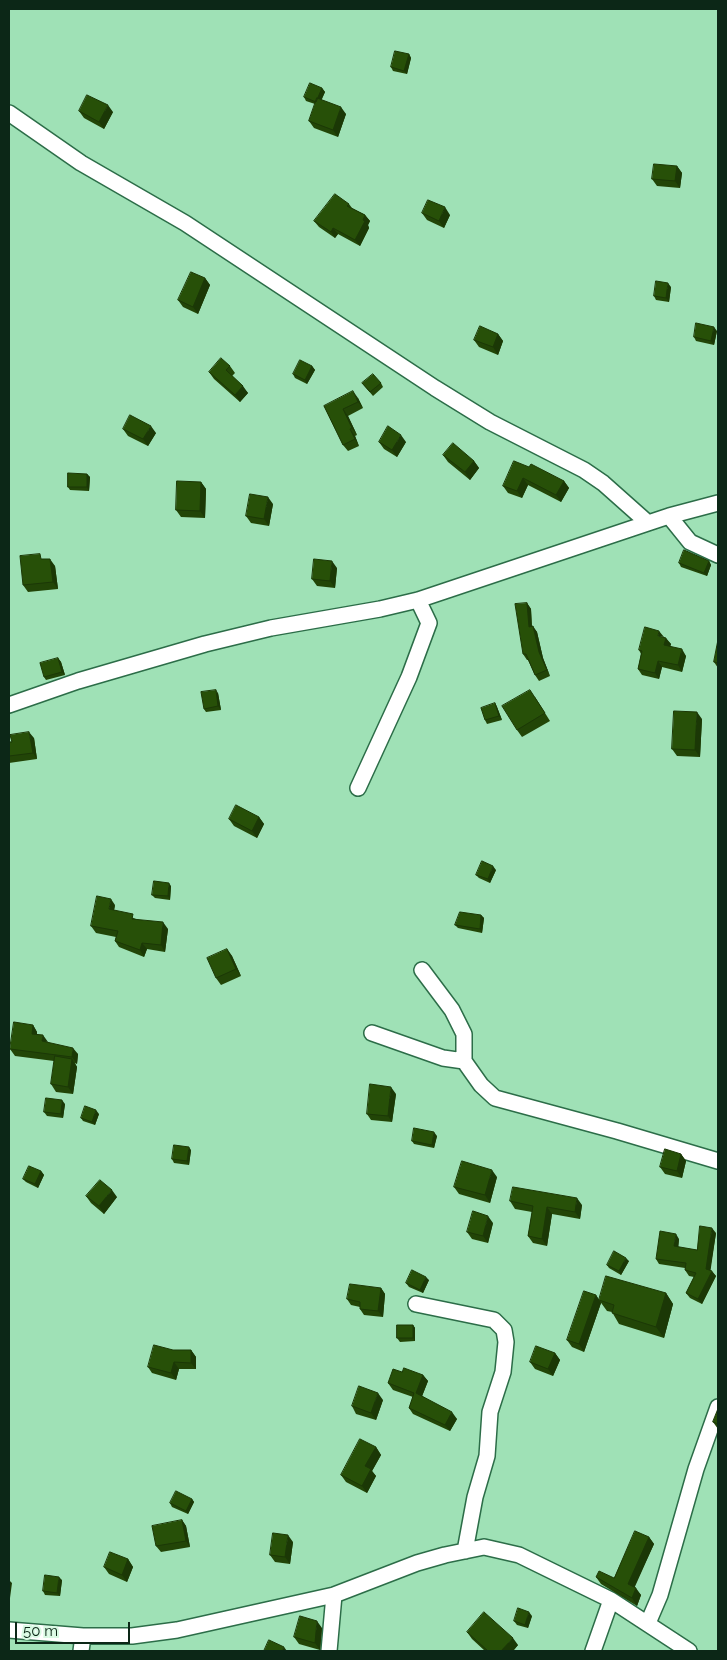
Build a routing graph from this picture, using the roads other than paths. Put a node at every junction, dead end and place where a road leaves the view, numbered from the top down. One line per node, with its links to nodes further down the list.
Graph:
1 (9, 113): 4 (street)
2 (718, 503): 3 (street)
3 (669, 516): 4 (street); 5 (street)
4 (648, 523): 6 (street)
5 (718, 555)
6 (418, 600): 7 (street); 8 (street)
7 (9, 705)
8 (358, 788)
9 (422, 970): 11 (street)
10 (372, 1033): 11 (street)
11 (464, 1061): 12 (street)
12 (718, 1161)
13 (416, 1304): 15 (street)
14 (718, 1407): 18 (street)
15 (465, 1551): 16 (street); 17 (street)
16 (334, 1595): 20 (street); 21 (street)
17 (611, 1600): 18 (street); 22 (street)
18 (648, 1623): 23 (street)
19 (9, 1630): 20 (street)
20 (82, 1644)
21 (329, 1651)
22 (593, 1651)
23 (689, 1651)

